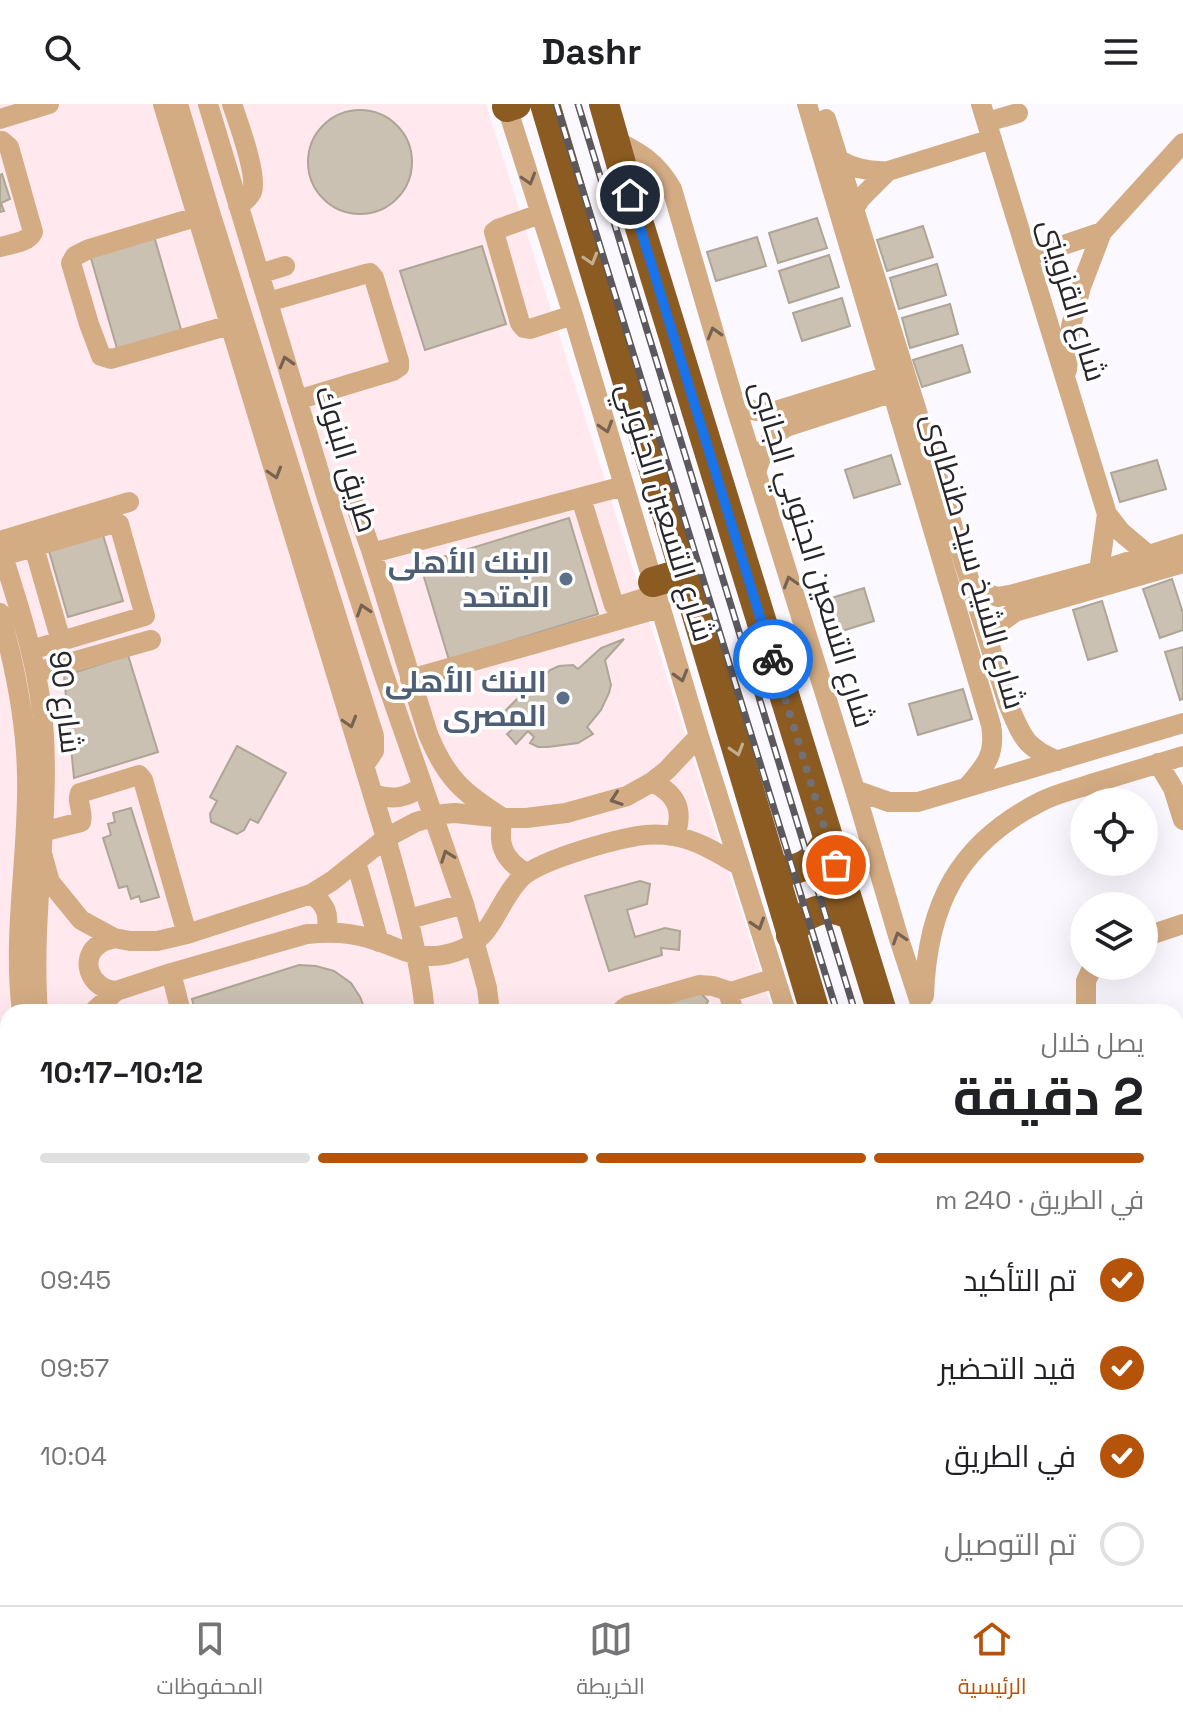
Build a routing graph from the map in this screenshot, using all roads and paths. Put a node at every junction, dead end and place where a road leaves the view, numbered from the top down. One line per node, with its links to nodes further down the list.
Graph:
1 (49, 104): 12 (street)
2 (163, 104): 22 (street)
3 (178, 104): 66 (street)
4 (208, 104): 19 (street, طريق البنوك)
5 (232, 104): 19 (street)
6 (545, 104): 48 (highway, شارع التسعين الجنوبي, one-way to 48)
7 (604, 104): 14 (highway, شارع التسعين الجنوبي)
8 (808, 104): 32 (street, شارع الشيخ سيد طنطاوى)
9 (822, 104): 17 (street, شارع الشيخ سيد طنطاوى)
10 (510, 105): 21 (street, one-way to 21)
11 (1018, 113): 13 (street)
12 (0, 119)
13 (987, 122): 18 (street); 25 (street, شارع القزوينى)
14 (613, 139): 33 (street, شارع التسعين الجنوبي الجانبى, one-way to 14); 77 (highway, شارع التسعين الجنوبي)
15 (0, 141): 24 (street)
16 (1183, 143): 23 (street)
17 (839, 160): 18 (street); 20 (street, شارع الشيخ سيد طنطاوى)
18 (888, 171): 20 (street)
19 (238, 205): 27 (street, طريق البنوك)
20 (854, 209): 32 (street, شارع الشيخ سيد طنطاوى)
21 (540, 214): 29 (street); 29 (street)
22 (196, 217): 30 (street); 30 (street)
23 (1102, 232): 25 (street); 31 (street)
24 (0, 247)
25 (1028, 257): 31 (street, شارع القزوينى)
26 (285, 266): 27 (street)
27 (259, 274): 28 (street, طريق البنوك)
28 (268, 302): 34 (street, طريق البنوك, one-way to 28); 34 (street)
29 (573, 315): 36 (street, one-way to 36)
30 (230, 325): 66 (street, one-way to 66)
31 (1066, 381): 40 (street, شارع القزوينى)
32 (899, 382): 33 (street); 35 (street, شارع الشيخ سيد طنطاوى); 49 (street, شارع الشيخ سيد طنطاوى); 69 (street, شارع الشيخ سيد طنطاوى)
33 (733, 398): 35 (street, شارع التسعين الجنوبي الجانبى)
34 (297, 400): 37 (street, طريق البنوك)
35 (756, 473): 70 (street, شارع التسعين الجنوبي الجانبى, one-way to 35)
36 (624, 486): 38 (street); 50 (street)
37 (326, 495): 44 (street); 61 (street, طريق البنوك, one-way to 37)
38 (581, 498): 44 (street); 50 (street)
39 (129, 502): 43 (street)
40 (1107, 514): 45 (street, شارع القزوينى); 47 (street, شارع القزوينى)
41 (1183, 544): 45 (street)
42 (34, 547): 43 (street); 55 (street); 55 (street)
43 (1, 548): 56 (street, شارع 90)
44 (372, 553): 58 (street)
45 (1147, 554): 47 (street)
46 (1183, 563): 51 (street)
47 (1099, 571): 51 (street)
48 (684, 573): 50 (highway); 81 (highway, شارع التسعين الجنوبي, one-way to 81)
49 (972, 589): 51 (street); 53 (street, شارع الشيخ سيد طنطاوى)
50 (657, 595): 58 (street); 62 (street, one-way to 62)
51 (1027, 599): 53 (street)
52 (0, 613): 101 (street)
53 (988, 636): 64 (street, شارع الشيخ سيد طنطاوى)
54 (151, 640): 57 (street)
55 (61, 641): 56 (street)
56 (31, 650): 57 (street, شارع 90)
57 (37, 672): 78 (street, شارع 90)
58 (410, 679): 60 (street)
59 (1183, 723): 64 (street)
60 (426, 729): 61 (street); 73 (street)
61 (405, 736): 68 (street, طريق البنوك)
62 (699, 736): 67 (street); 80 (street)
63 (1183, 756): 65 (street)
64 (1058, 761): 69 (street)
65 (1158, 763): 74 (street); 113 (street)
66 (364, 766): 71 (street)
67 (652, 782): 73 (street, one-way to 73); 75 (street)
68 (422, 786): 71 (street); 72 (street, طريق البنوك)
69 (968, 786): 70 (street)
70 (855, 790): 112 (street, شارع التسعين الجنوبي الجانبى, one-way to 70)
71 (373, 794): 76 (street)
72 (433, 817): 73 (street); 76 (street); 84 (street, طريق البنوك, one-way to 72)
73 (503, 818): 82 (street)
74 (1183, 820)
75 (675, 836): 80 (street); 82 (street)
76 (386, 838): 79 (street); 86 (street)
77 (828, 840): 81 (highway); 85 (highway, شارع التسعين الجنوبي)
78 (41, 841): 90 (street); 92 (street); 102 (street, شارع 90)
79 (356, 862): 83 (street); 93 (street)
80 (740, 866): 97 (street, one-way to 97)
81 (773, 870): 91 (highway, شارع التسعين الجنوبي)
82 (526, 873): 94 (street)
83 (311, 894): 88 (street); 90 (street)
84 (464, 904): 86 (street); 94 (street, طريق البنوك)
85 (852, 916): 91 (highway); 111 (highway, شارع التسعين الجنوبي)
86 (409, 919): 95 (street)
87 (1183, 924): 89 (street)
88 (326, 932): 93 (street); 96 (street)
89 (1158, 932)
90 (187, 934): 92 (street)
91 (791, 935): 110 (highway, شارع التسعين الجنوبي)
92 (114, 938): 99 (street)
93 (379, 942): 95 (street)
94 (475, 943): 95 (street); 106 (street, طريق البنوك)
95 (417, 956): 105 (street)
96 (171, 973): 99 (street); 104 (street)
97 (775, 978): 100 (street); 109 (street)
98 (1086, 980): 114 (street)
99 (116, 991): 103 (street)
100 (728, 992): 107 (street); 108 (street)
101 (22, 1004)
102 (38, 1004)
103 (102, 1004)
104 (179, 1004)
105 (424, 1004)
106 (489, 1004)
107 (632, 1004)
108 (732, 1004)
109 (783, 1004)
110 (813, 1004)
111 (880, 1004)
112 (920, 1004)
113 (923, 1004)
114 (1086, 1004)

